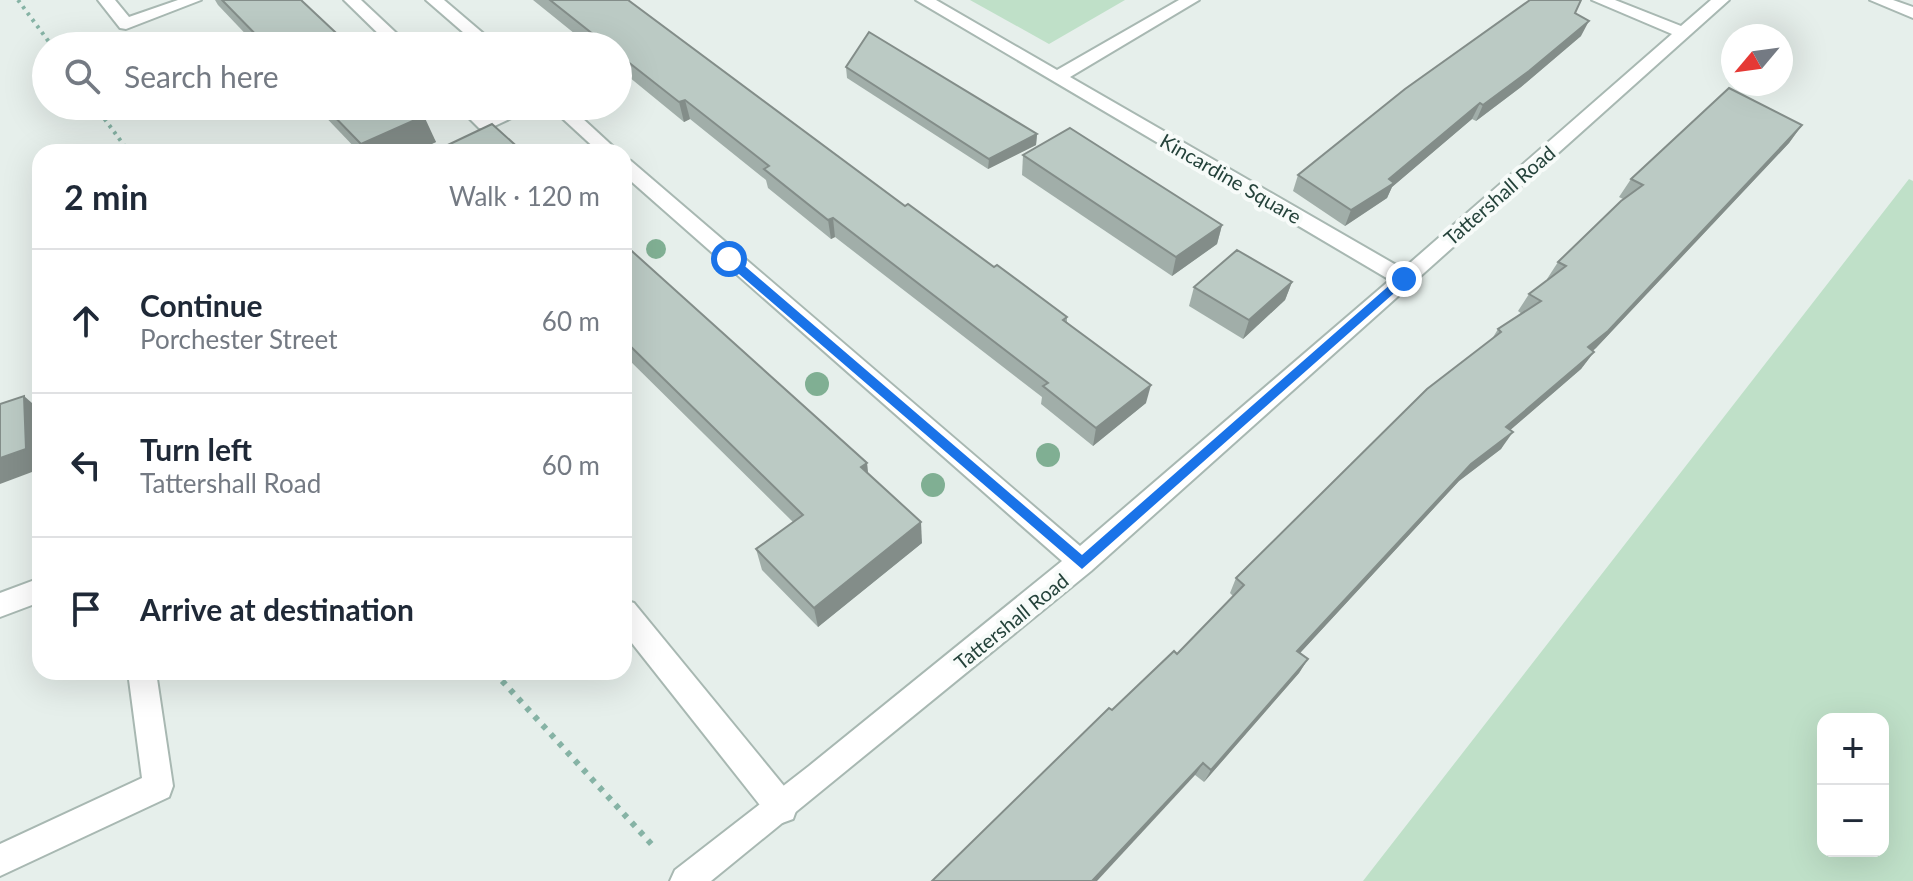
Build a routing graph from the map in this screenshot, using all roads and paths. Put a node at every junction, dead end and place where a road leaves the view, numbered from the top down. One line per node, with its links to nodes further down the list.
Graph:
1 (18, 0): 12 (path)
2 (106, 0): 3 (street)
3 (193, 0)
4 (352, 0): 13 (street)
5 (434, 0): 14 (street)
6 (924, 0): 16 (street, Kincardine Square)
7 (1191, 0): 16 (street)
8 (1600, 0): 15 (street)
9 (1721, 0): 15 (street, Tattershall Road)
10 (1878, 0): 11 (street)
11 (1913, 13)
12 (42, 32)
13 (386, 32)
14 (472, 32)
15 (1683, 33): 22 (street, Tattershall Road)
16 (1057, 77): 22 (street, Kincardine Square)
17 (105, 120): 19 (path)
18 (574, 120): 20 (street)
19 (123, 144)
20 (601, 144)
21 (632, 172): 23 (street)
22 (1404, 279): 23 (street, Tattershall Road)
23 (1082, 563): 29 (street, Tattershall Road)
24 (32, 593): 25 (street)
25 (0, 605)
26 (632, 622): 29 (street)
27 (143, 680): 31 (street)
28 (501, 680): 30 (path)
29 (782, 808): 32 (street, Tattershall Road)
30 (664, 858)
31 (0, 860)
32 (686, 881)

